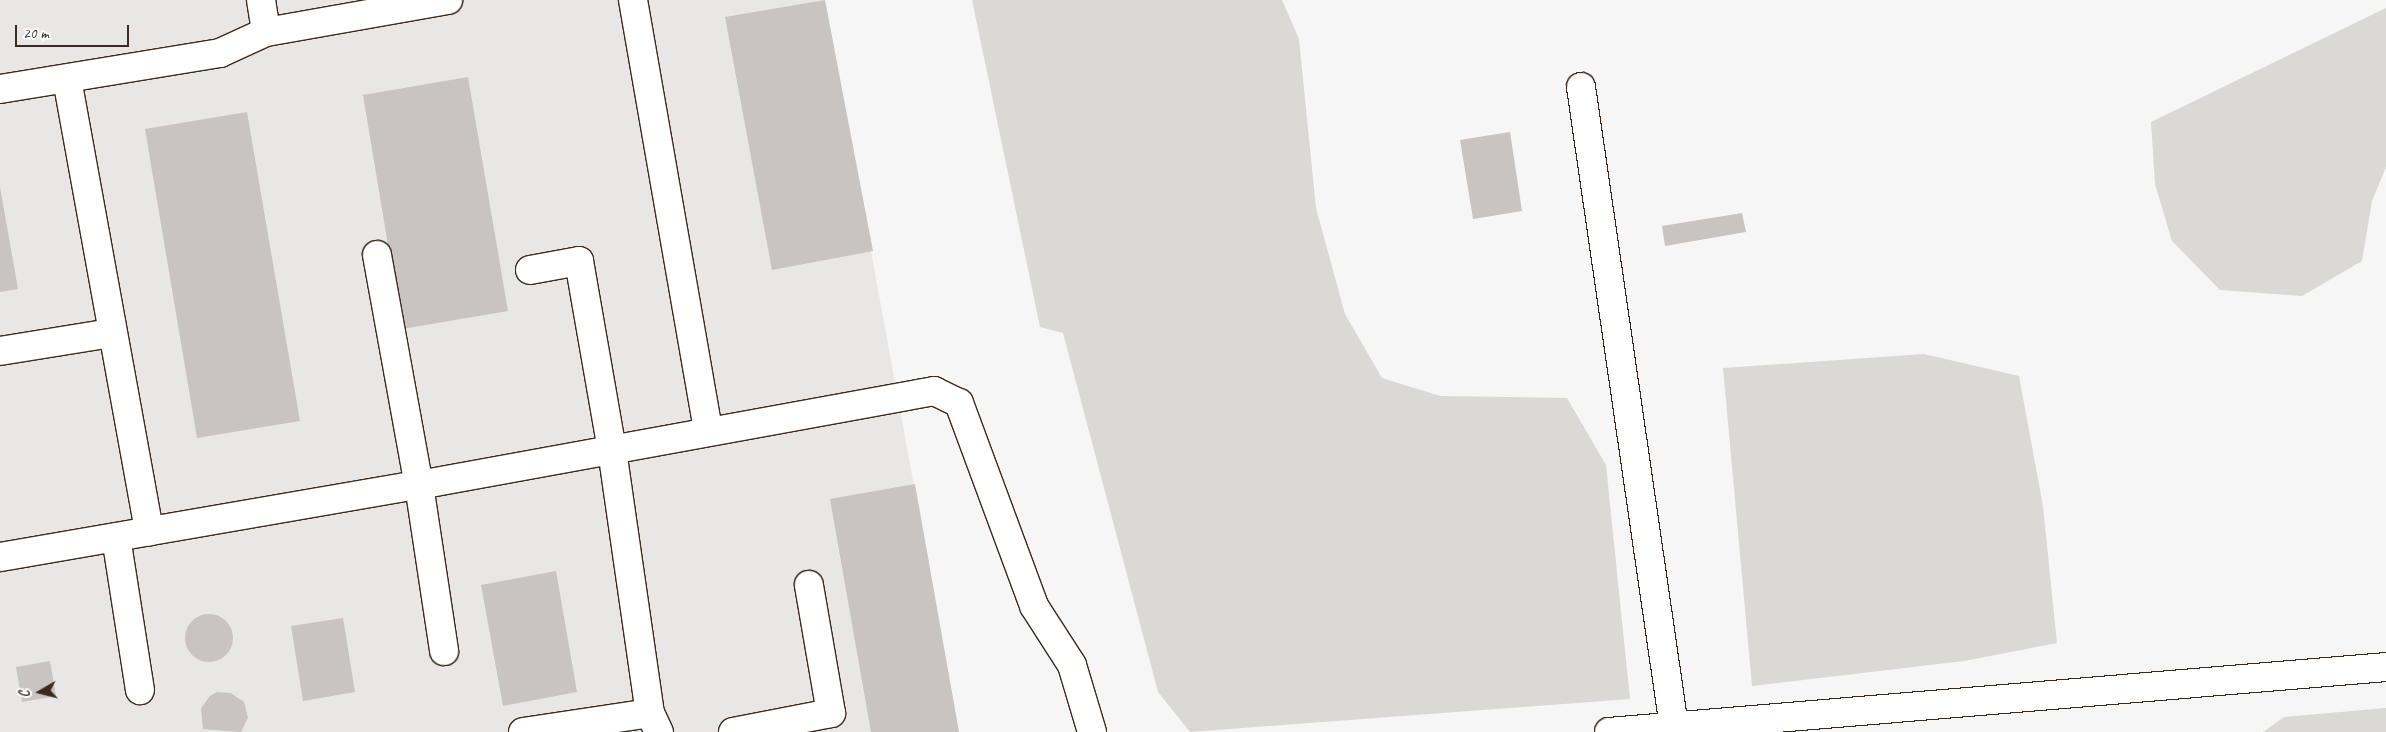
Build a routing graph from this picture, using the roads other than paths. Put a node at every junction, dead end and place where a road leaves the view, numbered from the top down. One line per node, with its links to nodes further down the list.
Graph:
1 (261, 0): 4 (street)
2 (448, 0): 4 (street)
3 (633, 0): 12 (street)
4 (266, 32): 5 (street)
5 (67, 79): 7 (street); 10 (street)
6 (1581, 87): 23 (street)
7 (0, 89)
8 (377, 255): 14 (street)
9 (530, 270): 13 (street)
10 (111, 333): 11 (street); 15 (street)
11 (0, 351)
12 (708, 430): 13 (street); 26 (street)
13 (612, 450): 14 (street); 22 (street)
14 (419, 485): 15 (street); 19 (street)
15 (149, 532): 16 (street)
16 (116, 537): 17 (street); 21 (street)
17 (0, 557)
18 (809, 585): 25 (street)
19 (444, 651)
20 (2386, 667): 23 (street)
21 (140, 690)
22 (654, 723): 24 (street)
23 (1674, 727): 27 (street)
24 (523, 732)
25 (733, 732)
26 (1092, 732)
27 (1609, 732)

